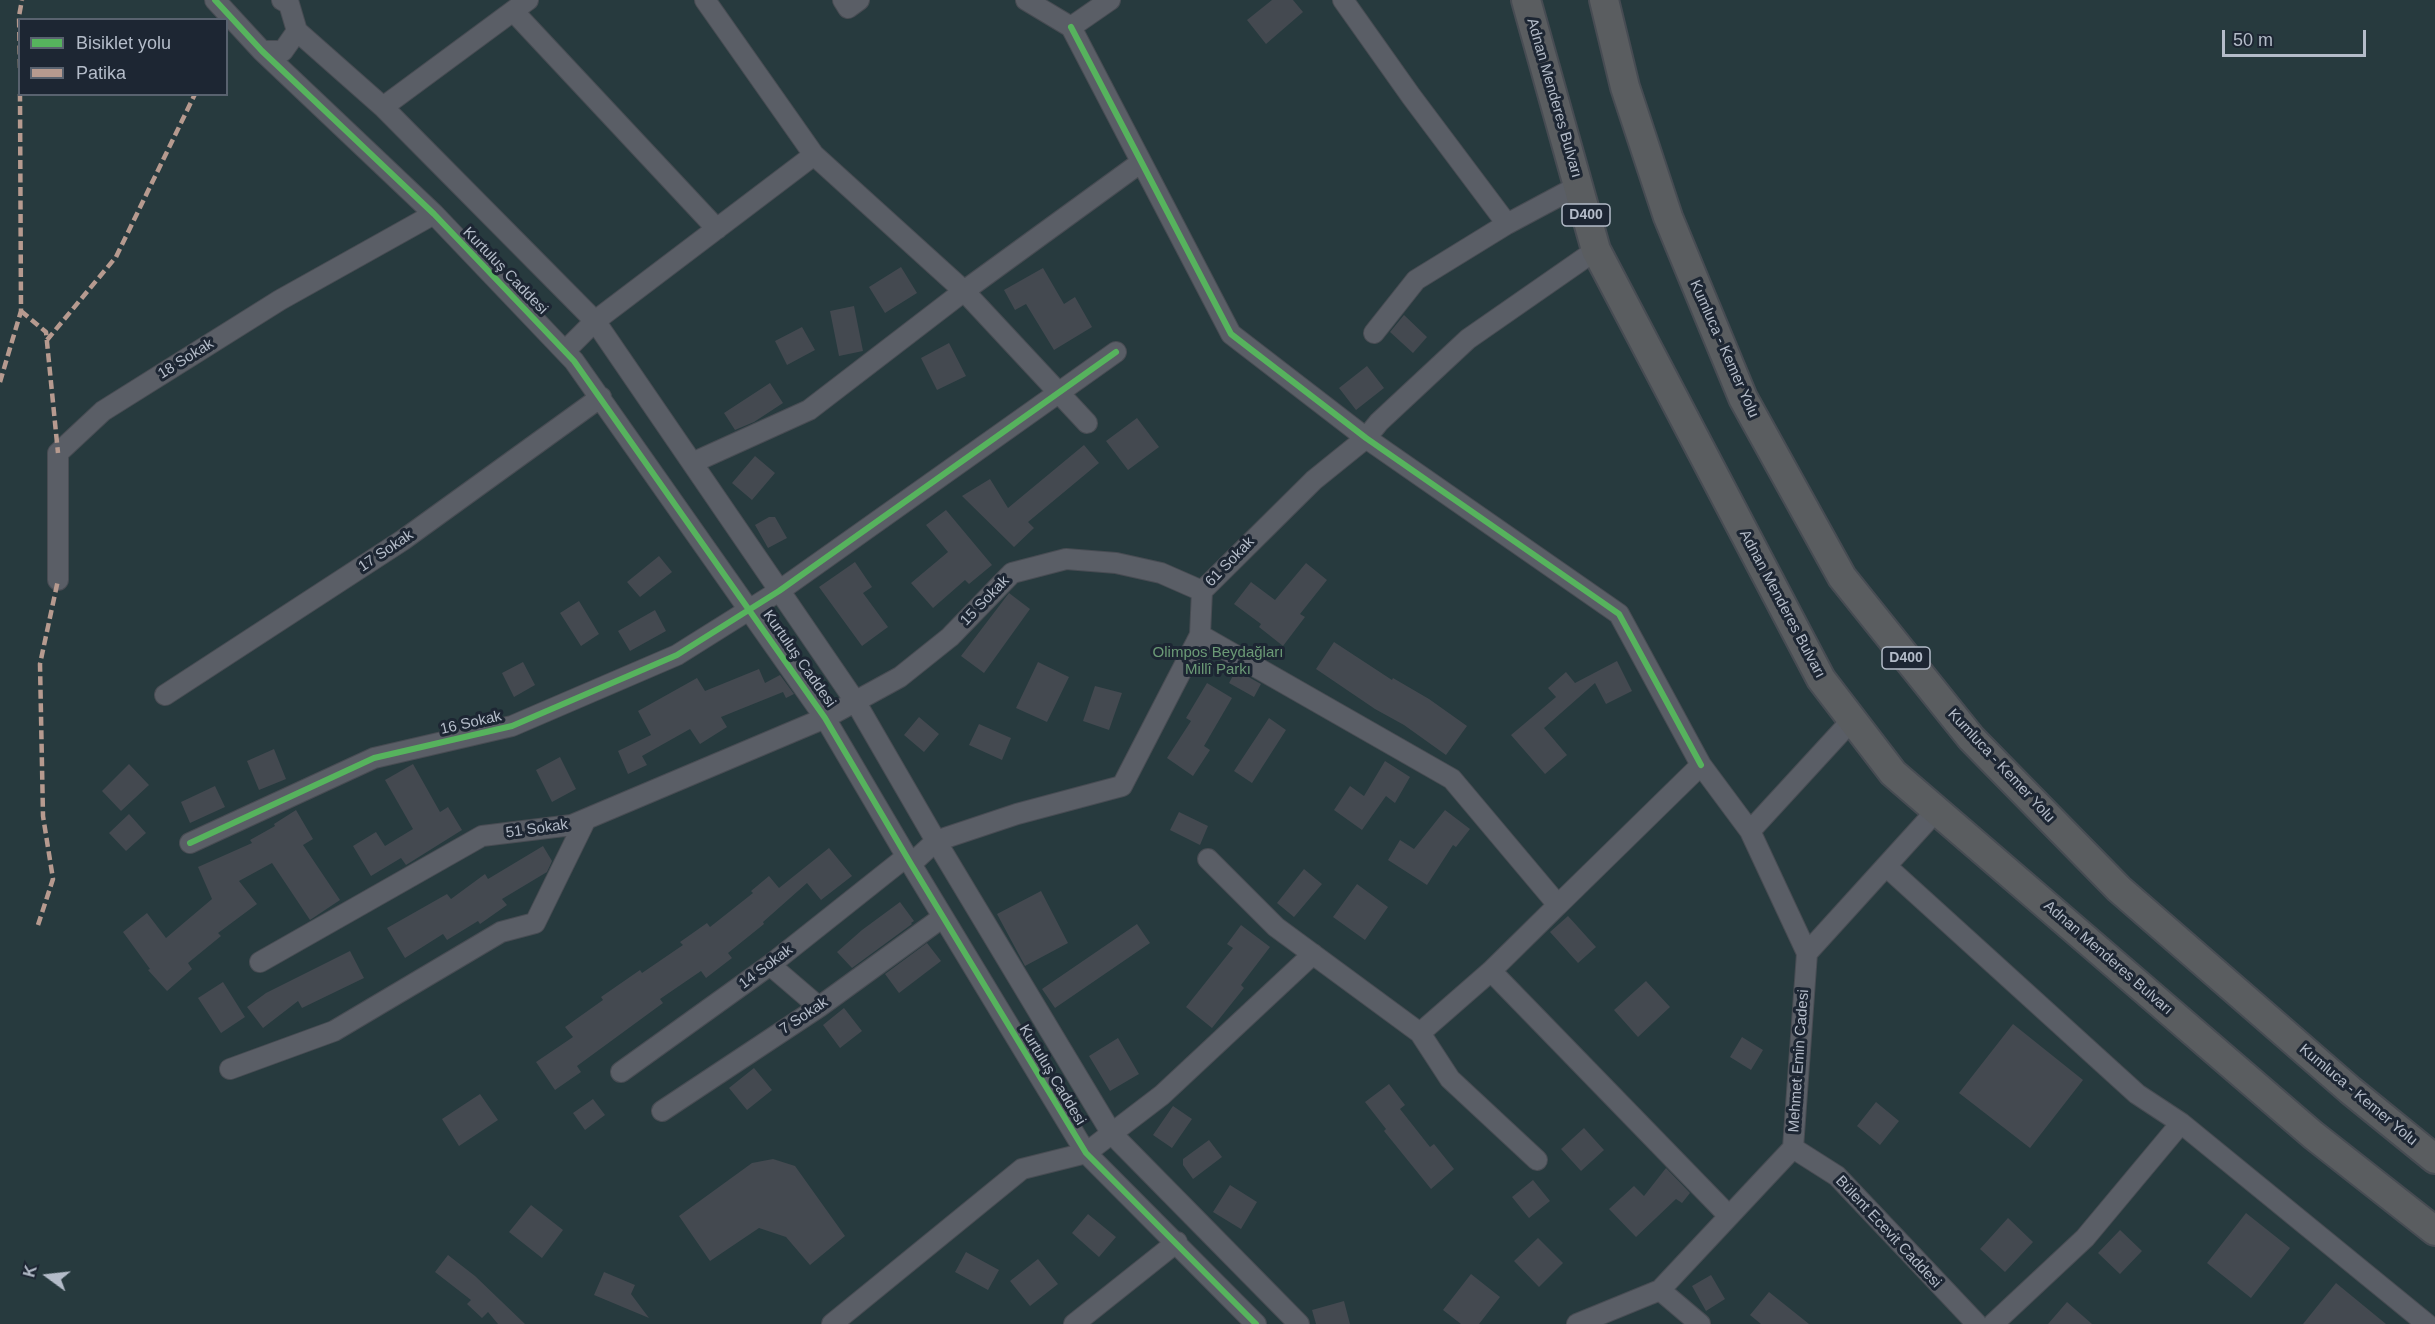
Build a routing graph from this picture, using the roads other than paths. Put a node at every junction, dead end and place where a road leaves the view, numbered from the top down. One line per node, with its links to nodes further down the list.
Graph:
1 (214, 0): 12 (street, Kurtuluş Caddesi)
2 (705, 0): 17 (street)
3 (843, 0): 4 (street)
4 (859, 0)
5 (1026, 0): 13 (street)
6 (1110, 0): 13 (street)
7 (1343, 0): 21 (street)
8 (1526, 0): 19 (highway, Adnan Menderes Bulvarı / D400)
9 (1604, 0): 68 (highway, Kumluca - Kemer Yolu / D400)
10 (287, 1): 14 (street)
11 (521, 6): 16 (street); 22 (street)
12 (235, 9): 15 (street, Kurtuluş Caddesi)
13 (1071, 27): 18 (street)
14 (297, 31): 15 (street); 16 (street, Kurtuluş Caddesi)
15 (262, 51): 20 (street, Kurtuluş Caddesi)
16 (383, 107): 25 (street, Kurtuluş Caddesi)
17 (814, 155): 22 (street); 24 (street)
18 (1140, 163): 24 (street); 32 (street)
19 (1578, 186): 21 (street); 23 (highway, Adnan Menderes Bulvarı / D400)
20 (434, 214): 27 (street, Kurtuluş Caddesi); 34 (street, 18 Sokak)
21 (1507, 224): 26 (street)
22 (717, 229): 25 (street)
23 (1596, 250): 32 (street, 61 Sokak); 42 (highway, Adnan Menderes Bulvarı / D400)
24 (964, 291): 29 (street); 33 (street)
25 (595, 321): 27 (street); 33 (street, Kurtuluş Caddesi)
26 (1374, 333)
27 (565, 351): 30 (street, Kurtuluş Caddesi)
28 (1116, 352): 29 (street, 16 Sokak)
29 (1059, 393): 31 (street); 35 (street, 16 Sokak)
30 (601, 397): 37 (street, Kurtuluş Caddesi); 39 (street, 17 Sokak)
31 (1088, 423)
32 (1366, 438): 36 (street, 61 Sokak); 43 (street)
33 (692, 463): 35 (street, Kurtuluş Caddesi)
34 (58, 580)
35 (779, 591): 37 (street, 16 Sokak); 40 (street, Kurtuluş Caddesi)
36 (1202, 591): 38 (street, 61 Sokak); 40 (street, 15 Sokak)
37 (749, 609): 41 (street, Kurtuluş Caddesi); 48 (street, 16 Sokak)
38 (1200, 635): 47 (street, 61 Sokak); 52 (street)
39 (165, 695)
40 (855, 701): 41 (street, 15 Sokak); 47 (street, Kurtuluş Caddesi)
41 (825, 717): 45 (street, 51 Sokak); 50 (street, Kurtuluş Caddesi)
42 (1852, 720): 44 (highway, Adnan Menderes Bulvarı / D400); 46 (street)
43 (1701, 765): 46 (street); 52 (street)
44 (1936, 811): 51 (street); 71 (highway, Adnan Menderes Bulvarı / D400)
45 (586, 819): 56 (street, 51 Sokak); 61 (street)
46 (1750, 831): 54 (street)
47 (936, 841): 50 (street, 61 Sokak); 65 (street, Kurtuluş Caddesi)
48 (190, 843)
49 (1208, 859): 55 (street)
50 (908, 860): 53 (street, Kurtuluş Caddesi); 57 (street, 14 Sokak)
51 (1886, 866): 54 (street); 64 (street)
52 (1558, 904): 58 (street)
53 (943, 917): 59 (street, 7 Sokak); 67 (street, Kurtuluş Caddesi)
54 (1808, 953): 66 (street, Mehmet Emin Cadesi)
55 (1314, 954): 60 (street); 65 (street)
56 (260, 962)
57 (770, 965): 59 (street); 62 (street, 14 Sokak)
58 (1491, 971): 60 (street); 70 (street)
59 (819, 1007): 63 (street, 7 Sokak)
60 (1420, 1033): 69 (street)
61 (230, 1069)
62 (621, 1072)
63 (662, 1111)
64 (2181, 1123): 81 (street); 82 (street)
65 (1112, 1134): 67 (street); 77 (street, Kurtuluş Caddesi)
66 (1793, 1148): 70 (street, Mehmet Emin Cadesi); 80 (street, Bülent Ecevit Caddesi)
67 (1086, 1153): 72 (street, Kurtuluş Caddesi); 74 (street)
68 (2435, 1159)
69 (1537, 1160)
70 (1729, 1216): 73 (street, Mehmet Emin Cadesi)
71 (2435, 1231)
72 (1177, 1242): 75 (street); 76 (street, Kurtuluş Caddesi)
73 (1660, 1290): 78 (street, Mehmet Emin Cadesi); 79 (street)
74 (832, 1324)
75 (1074, 1324)
76 (1256, 1324)
77 (1299, 1324)
78 (1577, 1324)
79 (1700, 1324)
80 (1977, 1324)
81 (1993, 1324)
82 (2427, 1324)

